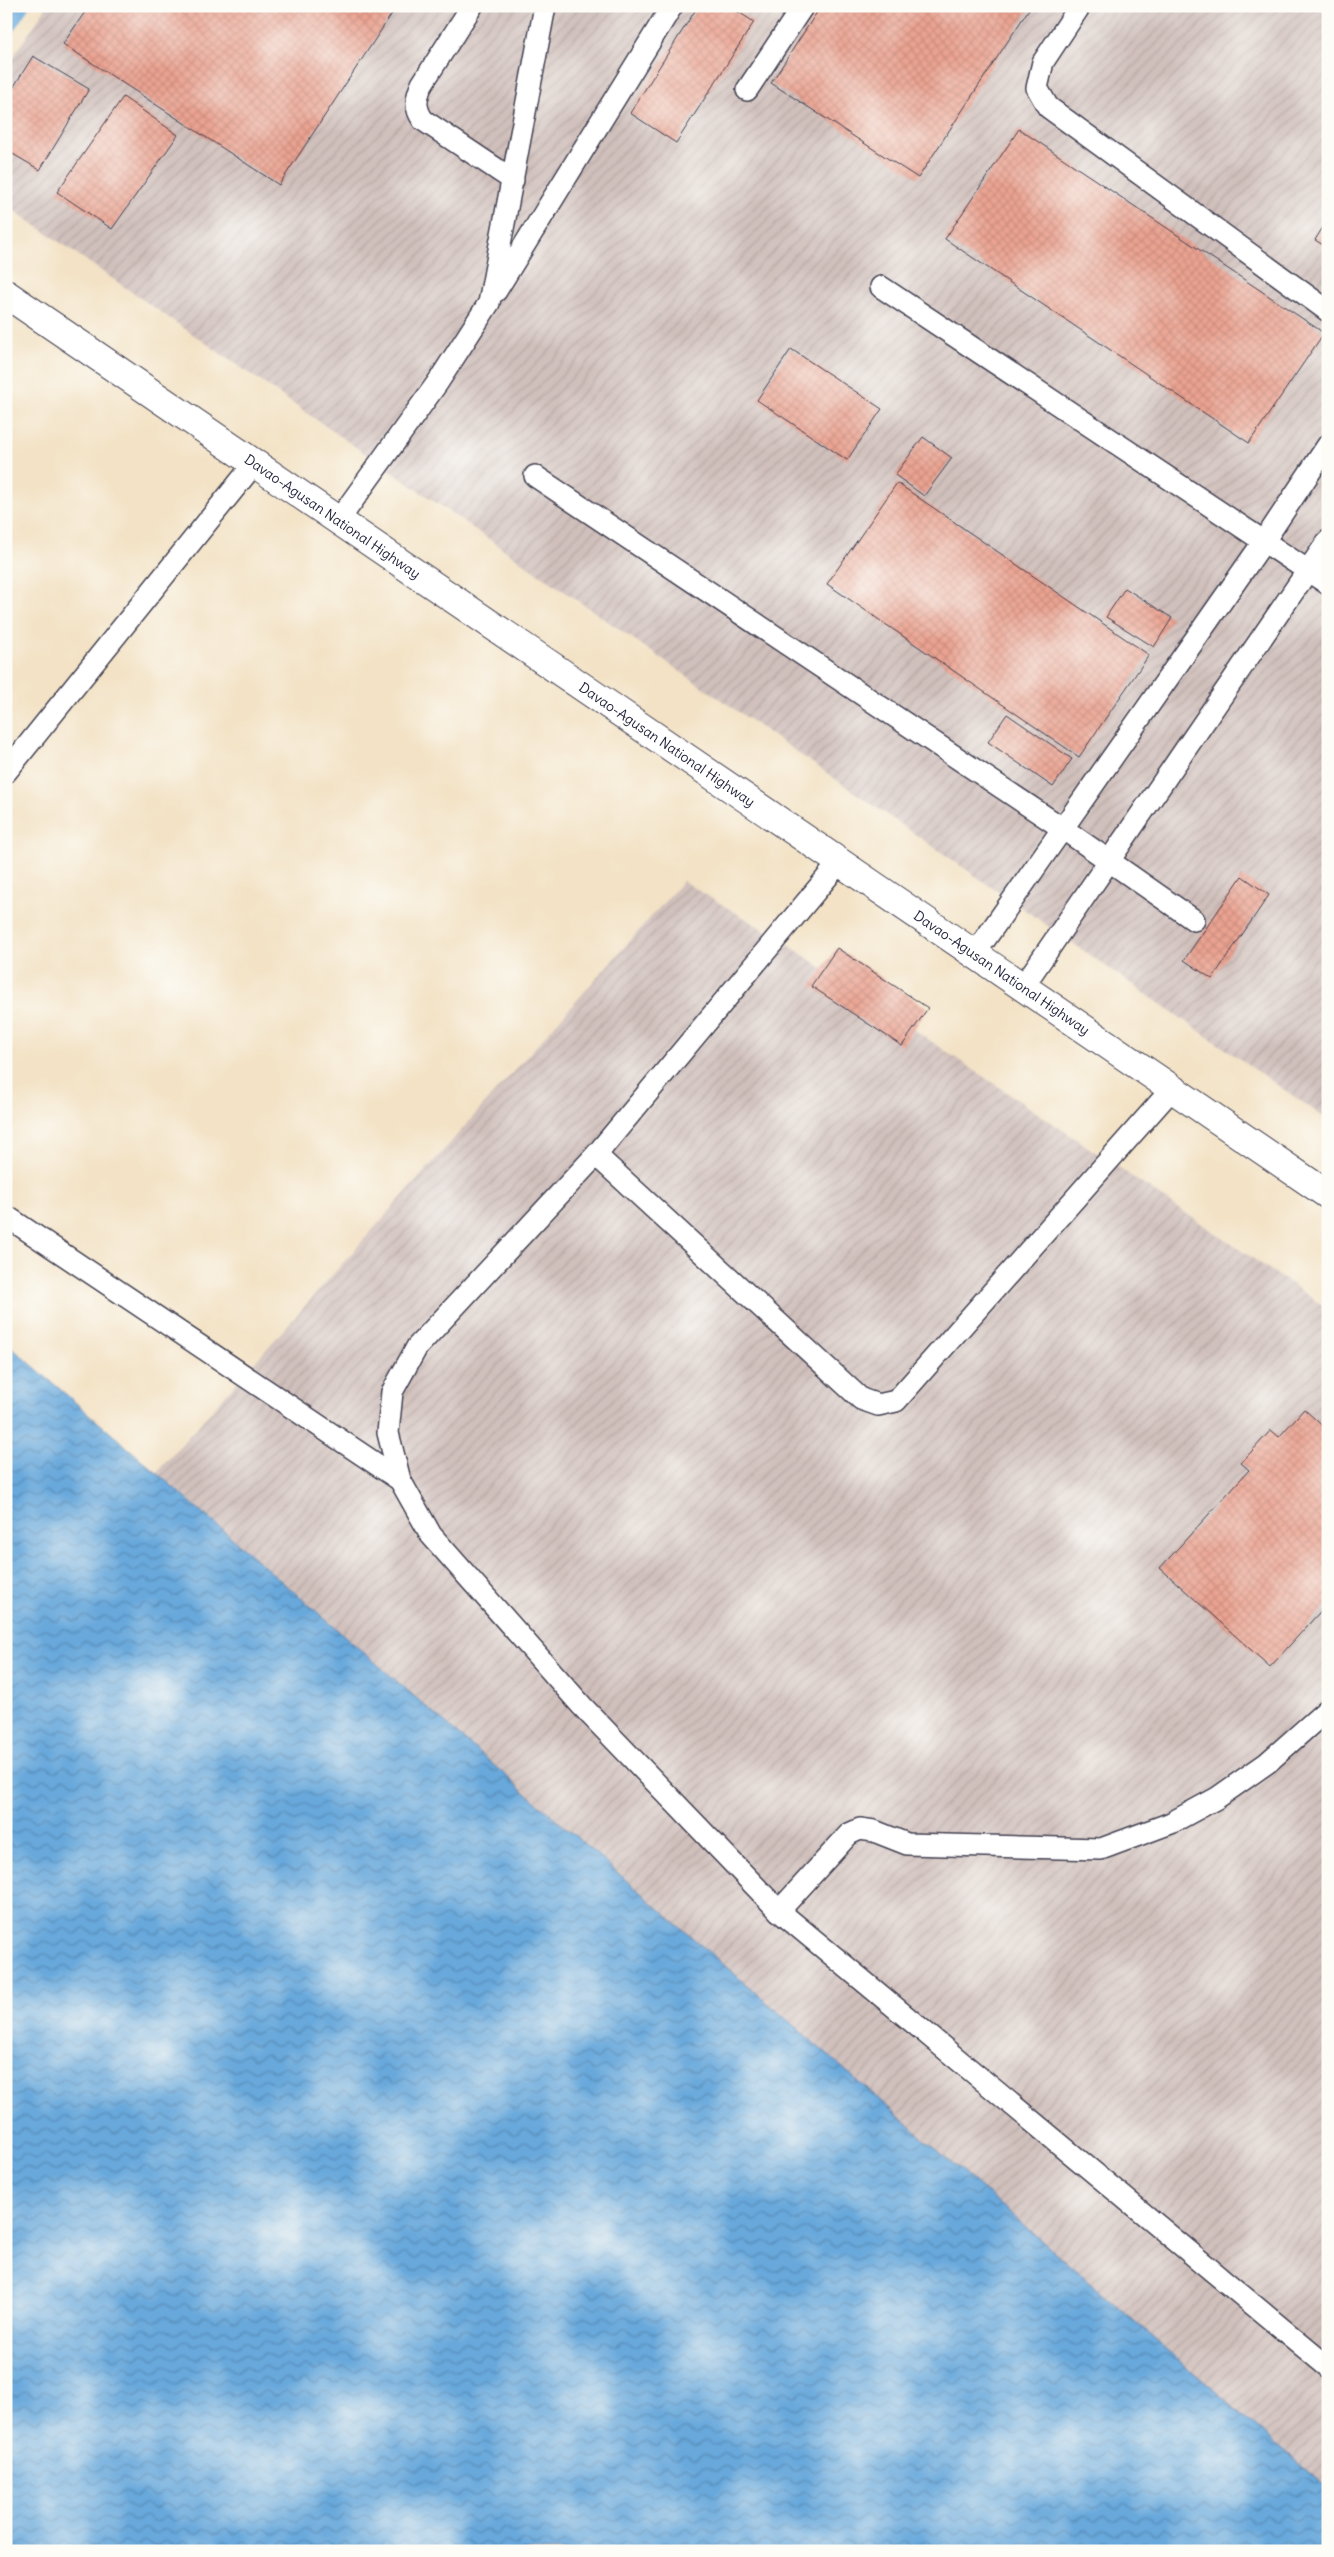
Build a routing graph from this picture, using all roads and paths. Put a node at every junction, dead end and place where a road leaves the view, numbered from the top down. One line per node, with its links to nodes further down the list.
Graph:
1 (472, 6): 7 (lane)
2 (545, 6): 7 (lane)
3 (672, 6): 10 (lane)
4 (803, 6): 6 (lane)
5 (1080, 6): 11 (lane)
6 (747, 90)
7 (513, 180): 10 (lane)
8 (881, 287): 16 (lane)
9 (6, 294): 13 (highway, Davao-Agusan National Highway)
10 (489, 302): 15 (lane)
11 (1328, 311)
12 (1328, 445): 16 (lane)
13 (254, 464): 15 (highway, Davao-Agusan National Highway); 20 (lane)
14 (535, 476): 21 (lane)
15 (338, 521): 23 (highway, Davao-Agusan National Highway)
16 (1264, 541): 18 (lane); 21 (lane)
17 (1328, 541): 18 (lane)
18 (1308, 571): 19 (lane); 22 (lane)
19 (1328, 584)
20 (6, 772)
21 (1062, 828): 22 (lane); 25 (lane)
22 (1108, 862): 24 (lane); 26 (lane)
23 (839, 863): 25 (highway, Davao-Agusan National Highway); 28 (lane)
24 (1194, 920)
25 (974, 955): 26 (highway, Davao-Agusan National Highway)
26 (1022, 988): 27 (highway, Davao-Agusan National Highway)
27 (1172, 1090): 28 (lane); 29 (highway, Davao-Agusan National Highway)
28 (596, 1155): 31 (lane)
29 (1328, 1195)
30 (6, 1216): 31 (lane)
31 (400, 1480): 33 (lane)
32 (1328, 1709): 33 (lane)
33 (779, 1911): 34 (lane)
34 (1328, 2367)

